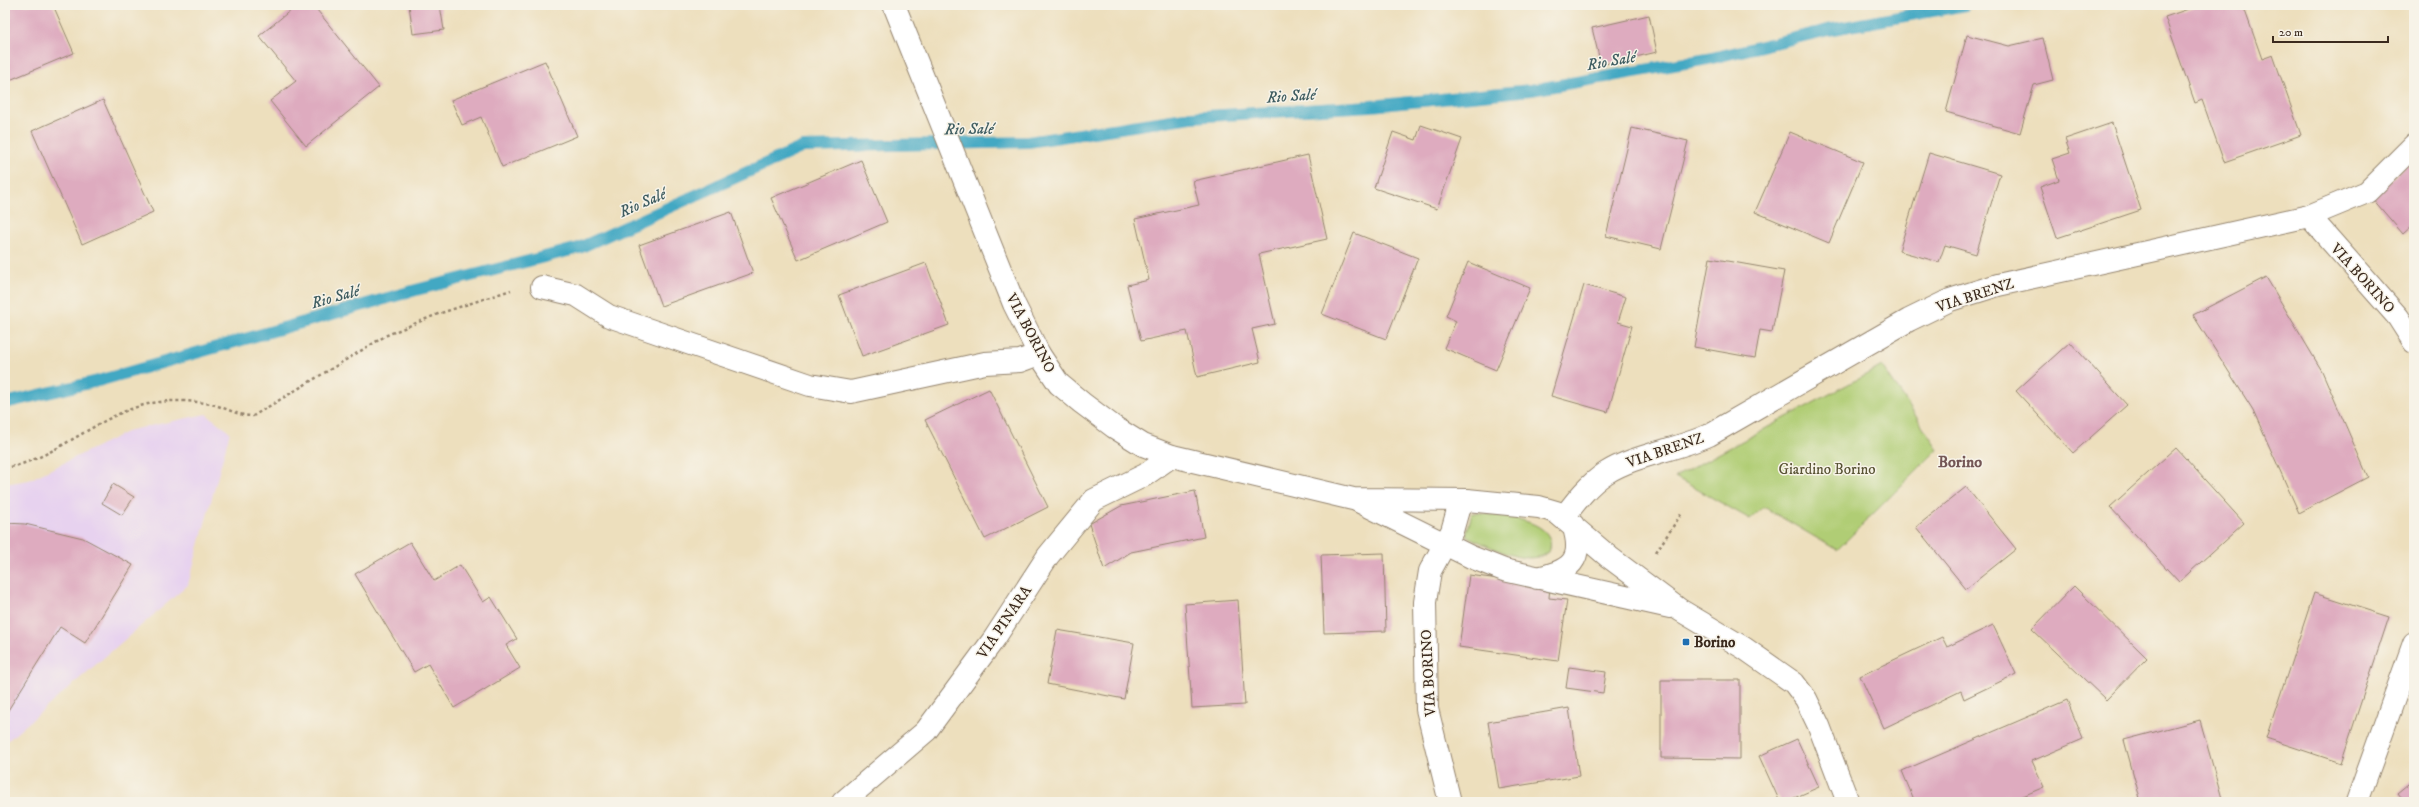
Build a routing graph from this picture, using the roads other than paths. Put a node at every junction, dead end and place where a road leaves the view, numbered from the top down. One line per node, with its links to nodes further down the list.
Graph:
1 (894, 5): 6 (street, VIA BORINO)
2 (2414, 145): 3 (street, VIA BRENZ)
3 (2308, 216): 5 (street, VIA BORINO); 10 (street, VIA BRENZ)
4 (542, 287): 6 (street)
5 (2414, 342)
6 (1039, 354): 7 (street, VIA BORINO)
7 (1172, 456): 8 (street, VIA BORINO); 15 (street, VIA PINARA)
8 (1353, 499): 9 (street, VIA BORINO); 11 (street, VIA BORINO)
9 (1467, 500): 10 (street, VIA BORINO); 11 (street, VIA BORINO)
10 (1568, 521): 12 (street, VIA BORINO); 13 (street, VIA BORINO)
11 (1443, 544): 12 (street, VIA BORINO); 16 (street, VIA BORINO)
12 (1537, 578): 13 (street, VIA BORINO)
13 (1680, 610): 17 (street, VIA BORINO)
14 (2414, 643): 18 (street)
15 (843, 802)
16 (1450, 802)
17 (1848, 802)
18 (2357, 802)

